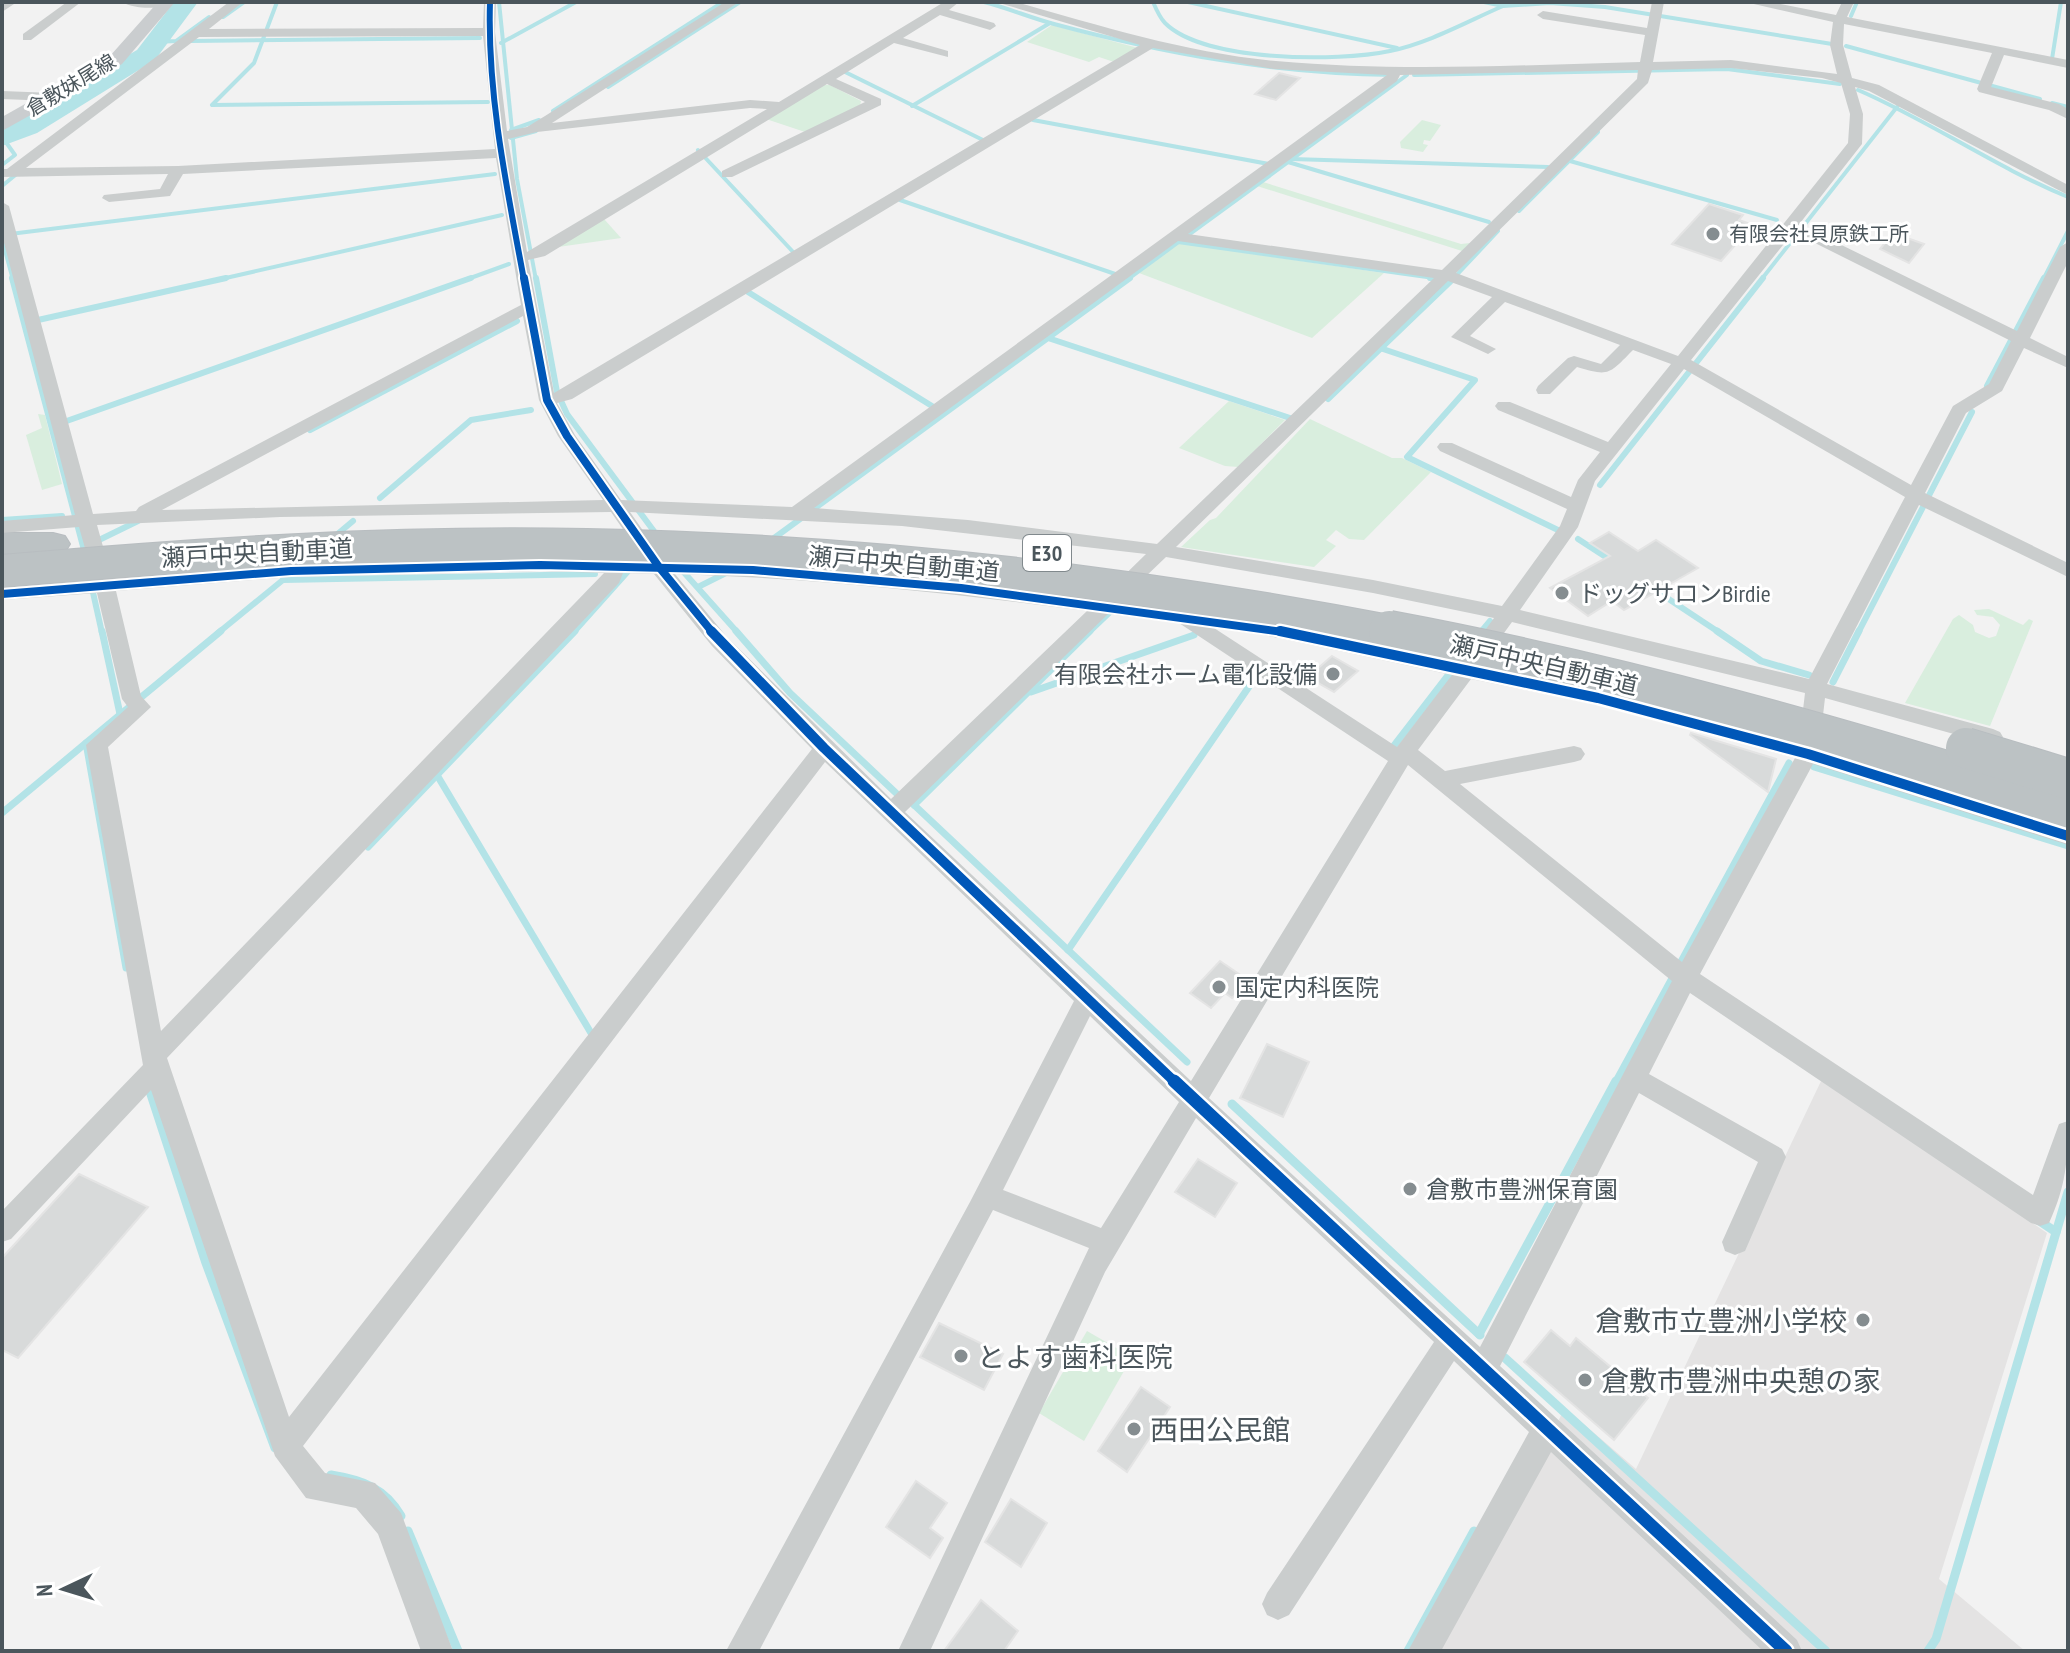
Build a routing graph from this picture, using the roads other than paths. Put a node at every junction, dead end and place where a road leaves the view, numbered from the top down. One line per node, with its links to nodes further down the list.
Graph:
1 (11, 2): 12 (street)
2 (75, 2): 21 (street)
3 (128, 2): 11 (street)
4 (237, 2): 20 (street)
5 (490, 2): 18 (street)
6 (733, 2): 36 (street)
7 (953, 2): 14 (street)
8 (1002, 2): 23 (street)
9 (1751, 2): 16 (street)
10 (1848, 2): 16 (street)
11 (166, 3): 32 (main road, 倉敷妹尾線)
12 (2, 8)
13 (1656, 10): 19 (street)
14 (939, 11): 17 (street); 22 (street)
15 (1543, 15): 19 (street)
16 (1841, 18): 24 (street); 30 (street)
17 (990, 26)
18 (489, 32): 20 (street); 36 (street)
19 (1651, 32): 27 (street)
20 (198, 34): 39 (street)
21 (27, 37)
22 (892, 39): 25 (street); 28 (street)
23 (1147, 46): 29 (street); 57 (street)
24 (1999, 51): 26 (street); 34 (street)
25 (943, 54)
26 (2068, 64)
27 (1646, 69): 29 (street); 30 (street); 48 (street)
28 (836, 73): 33 (street); 40 (street)
29 (1394, 74): 45 (street)
30 (1846, 80): 41 (street); 44 (street)
31 (2, 95): 32 (street)
32 (53, 97): 35 (main road, 倉敷妹尾線)
33 (781, 106): 36 (street); 47 (street)
34 (2068, 115)
35 (2, 125)
36 (514, 134): 37 (street)
37 (503, 153): 38 (street); 47 (street)
38 (178, 170): 39 (street); 42 (street)
39 (10, 174)
40 (727, 174)
41 (2068, 191)
42 (109, 198)
43 (2, 206): 66 (street)
44 (1793, 231): 51 (street); 55 (street)
45 (1174, 236): 48 (street); 65 (street)
46 (2068, 247): 51 (street)
47 (528, 256): 50 (street)
48 (1447, 278): 49 (street); 71 (street)
49 (1501, 297): 52 (street); 53 (street)
50 (529, 307): 57 (street); 64 (street)
51 (2016, 338): 54 (street); 61 (street)
52 (1630, 344): 55 (street); 56 (street)
53 (1488, 349)
54 (2068, 363)
55 (1688, 365): 60 (street); 61 (street)
56 (1544, 390)
57 (555, 398): 62 (street)
58 (1504, 406): 60 (street)
59 (1446, 447): 63 (street)
60 (1611, 450): 63 (street)
61 (1923, 499): 75 (street); 83 (street)
62 (629, 506): 64 (street); 65 (street); 73 (street)
63 (1577, 507): 80 (street)
64 (137, 515): 66 (street); 68 (street)
65 (803, 515): 71 (street)
66 (83, 520): 68 (street); 68 (street)
67 (2, 527): 68 (street)
68 (71, 539): 69 (highway, 瀬戸中央自動車道 / E30); 76 (street); 77 (street); 89 (highway, 瀬戸中央自動車道 / E30, bridge)
69 (2, 546)
70 (304, 549): 74 (highway, 瀬戸中央自動車道 / E30, bridge); 76 (highway, bridge); 91 (highway, 瀬戸中央自動車道 / E30, bridge)
71 (1161, 550): 79 (street); 80 (street)
72 (626, 566): 73 (street); 77 (street); 96 (street)
73 (673, 567): 79 (street); 84 (street)
74 (2, 571)
75 (2068, 571)
76 (2, 583)
77 (96, 587): 78 (street); 96 (street)
78 (2, 594)
79 (1102, 605): 81 (street); 92 (street)
80 (1508, 613): 82 (street); 83 (street)
81 (1184, 617): 82 (street); 87 (street)
82 (1467, 670): 86 (street); 87 (street)
83 (1816, 686): 86 (street); 88 (street)
84 (824, 748): 92 (street); 107 (street)
85 (1574, 754): 90 (street)
86 (1808, 754): 93 (street); 94 (street)
87 (1403, 755): 90 (street); 98 (street)
88 (2068, 761)
89 (2068, 779)
90 (1441, 780): 94 (street)
91 (2068, 809)
92 (891, 812): 95 (street)
93 (2068, 836)
94 (1681, 977): 97 (street); 99 (street)
95 (1087, 998): 98 (street); 100 (street)
96 (150, 1070): 101 (street); 107 (street)
97 (1634, 1078): 102 (street); 105 (street)
98 (1194, 1100): 103 (street); 104 (street)
99 (2068, 1132)
100 (986, 1195): 103 (street); 110 (street)
101 (2, 1230)
102 (1735, 1242)
103 (1107, 1243): 111 (street)
104 (1452, 1339): 105 (street); 108 (street)
105 (1484, 1368): 106 (street)
106 (1547, 1429): 112 (street); 113 (street)
107 (287, 1449): 109 (street)
108 (1278, 1604)
109 (437, 1651)
110 (742, 1651)
111 (914, 1651)
112 (1424, 1651)
113 (1786, 1651)

